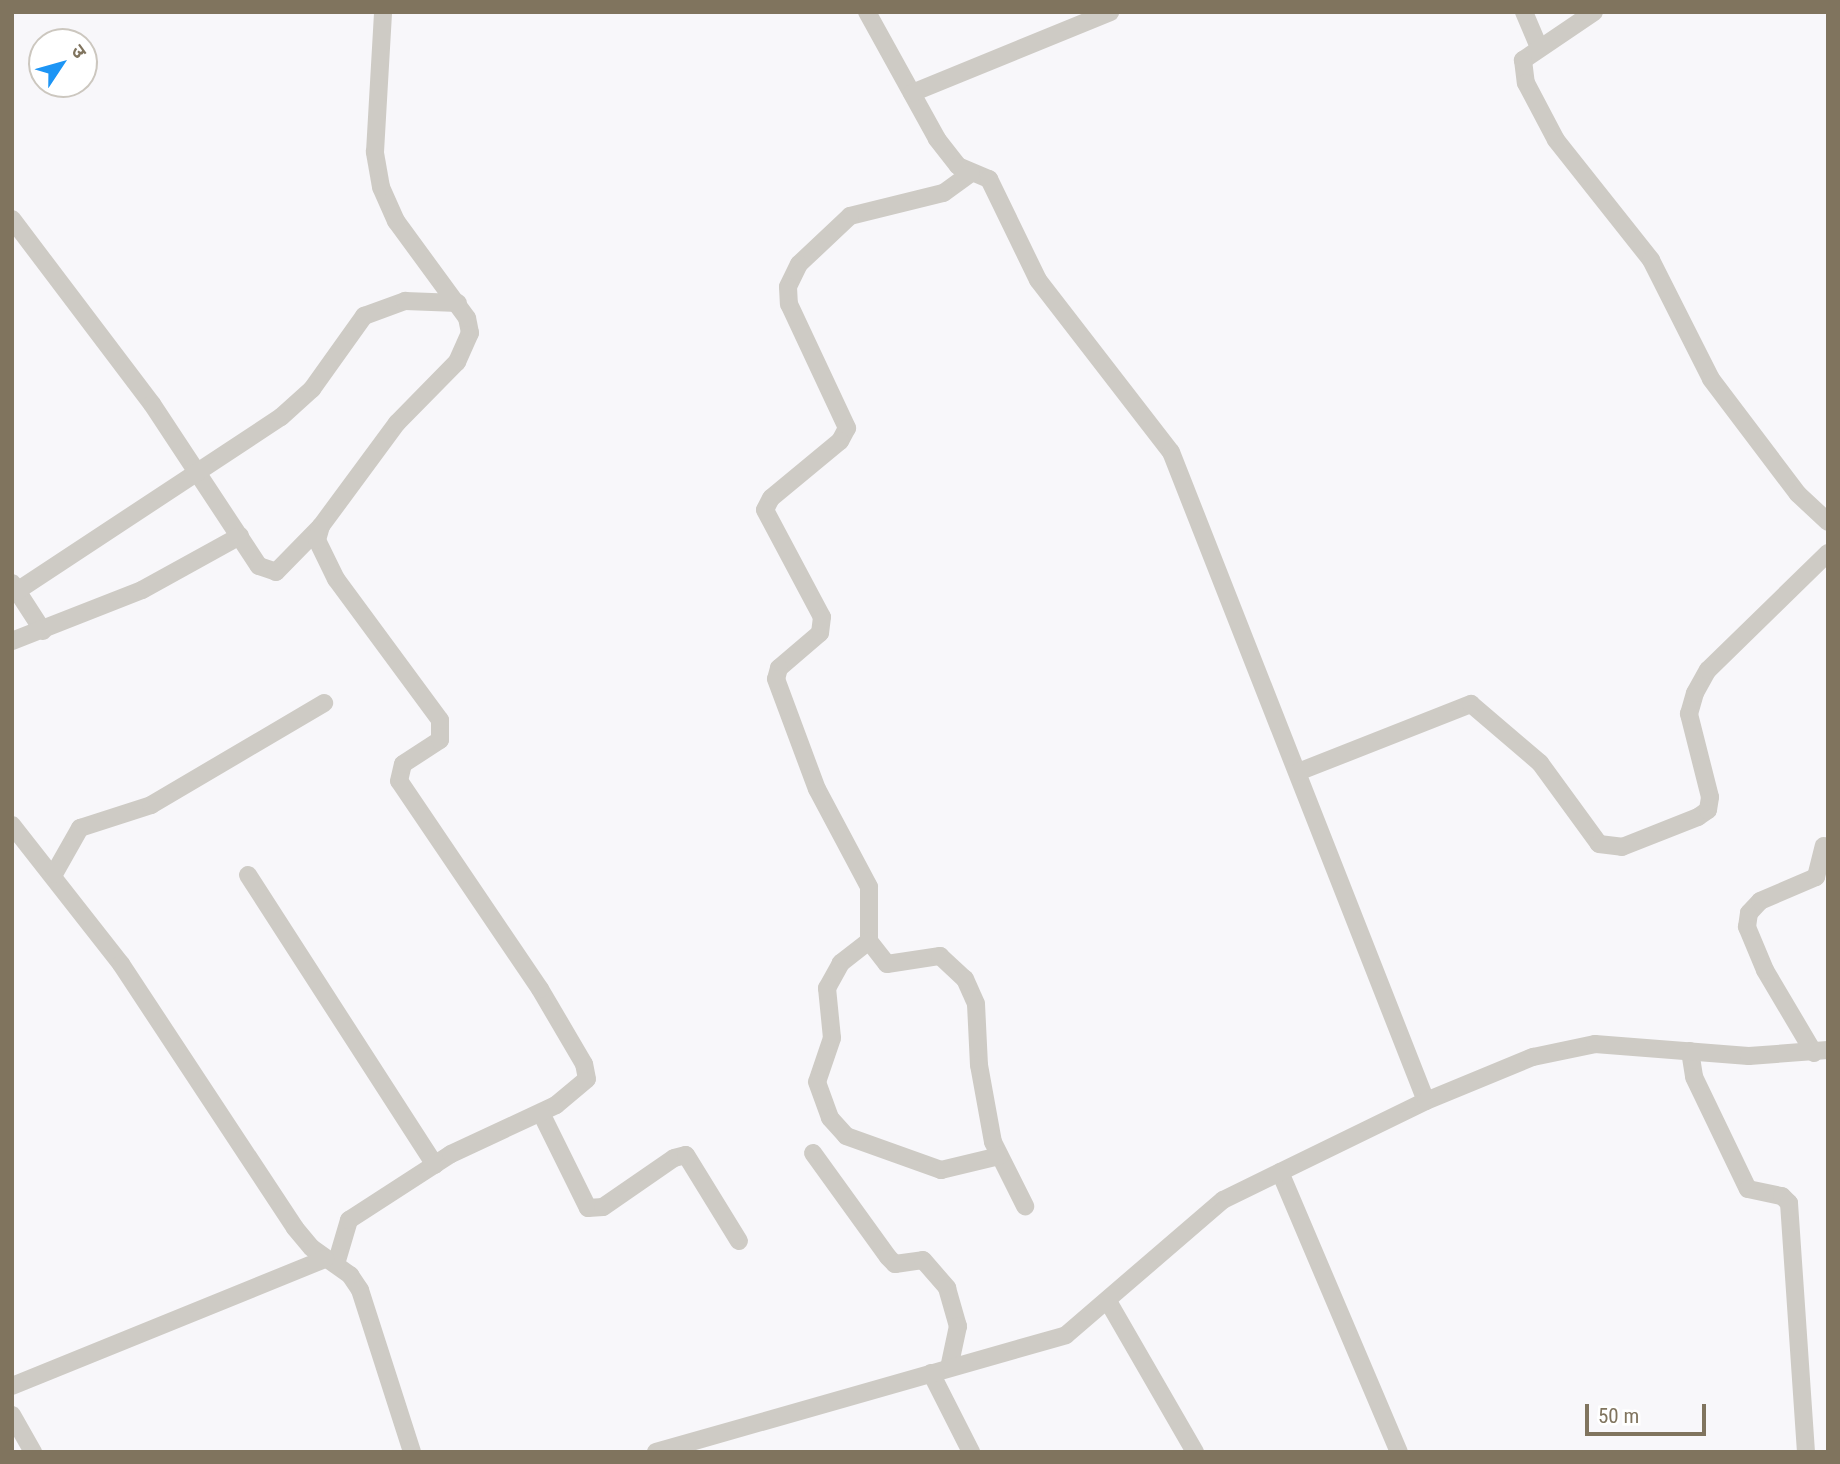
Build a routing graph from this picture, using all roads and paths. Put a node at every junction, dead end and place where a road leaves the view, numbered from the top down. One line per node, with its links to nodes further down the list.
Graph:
1 (383, 12): 10 (street)
2 (867, 12): 7 (street)
3 (1110, 12): 7 (street)
4 (1524, 12): 6 (street)
5 (1594, 12): 6 (street)
6 (1539, 48): 12 (street)
7 (912, 93): 8 (street)
8 (971, 173): 20 (street); 26 (street)
9 (12, 219): 11 (street)
10 (458, 303): 11 (street); 13 (street)
11 (200, 474): 14 (street); 16 (street)
12 (1828, 522)
13 (321, 526): 14 (street); 30 (street)
14 (240, 536): 17 (street)
15 (1828, 553): 20 (street)
16 (15, 587): 17 (street)
17 (43, 631): 18 (street)
18 (12, 640)
19 (324, 703): 24 (street)
20 (1298, 772): 29 (street)
21 (12, 825): 22 (street)
22 (18, 838): 24 (street)
23 (1824, 846): 28 (street)
24 (54, 874): 37 (street)
25 (248, 875): 33 (street)
26 (869, 941): 32 (street); 32 (street)
27 (1690, 1051): 28 (street); 29 (street); 49 (street)
28 (1821, 1051)
29 (1426, 1101): 34 (street)
30 (541, 1113): 33 (street); 36 (street)
31 (813, 1153): 39 (street)
32 (999, 1156): 35 (street)
33 (435, 1165): 37 (street)
34 (1280, 1172): 38 (street); 48 (street)
35 (1025, 1206)
36 (739, 1241)
37 (331, 1262): 41 (street); 44 (street)
38 (1109, 1303): 39 (street); 47 (street)
39 (949, 1368): 40 (street)
40 (931, 1373): 45 (street); 46 (street)
41 (12, 1386)
42 (12, 1415): 43 (street)
43 (33, 1452)
44 (412, 1452)
45 (656, 1452)
46 (971, 1452)
47 (1195, 1452)
48 (1399, 1452)
49 (1806, 1452)

